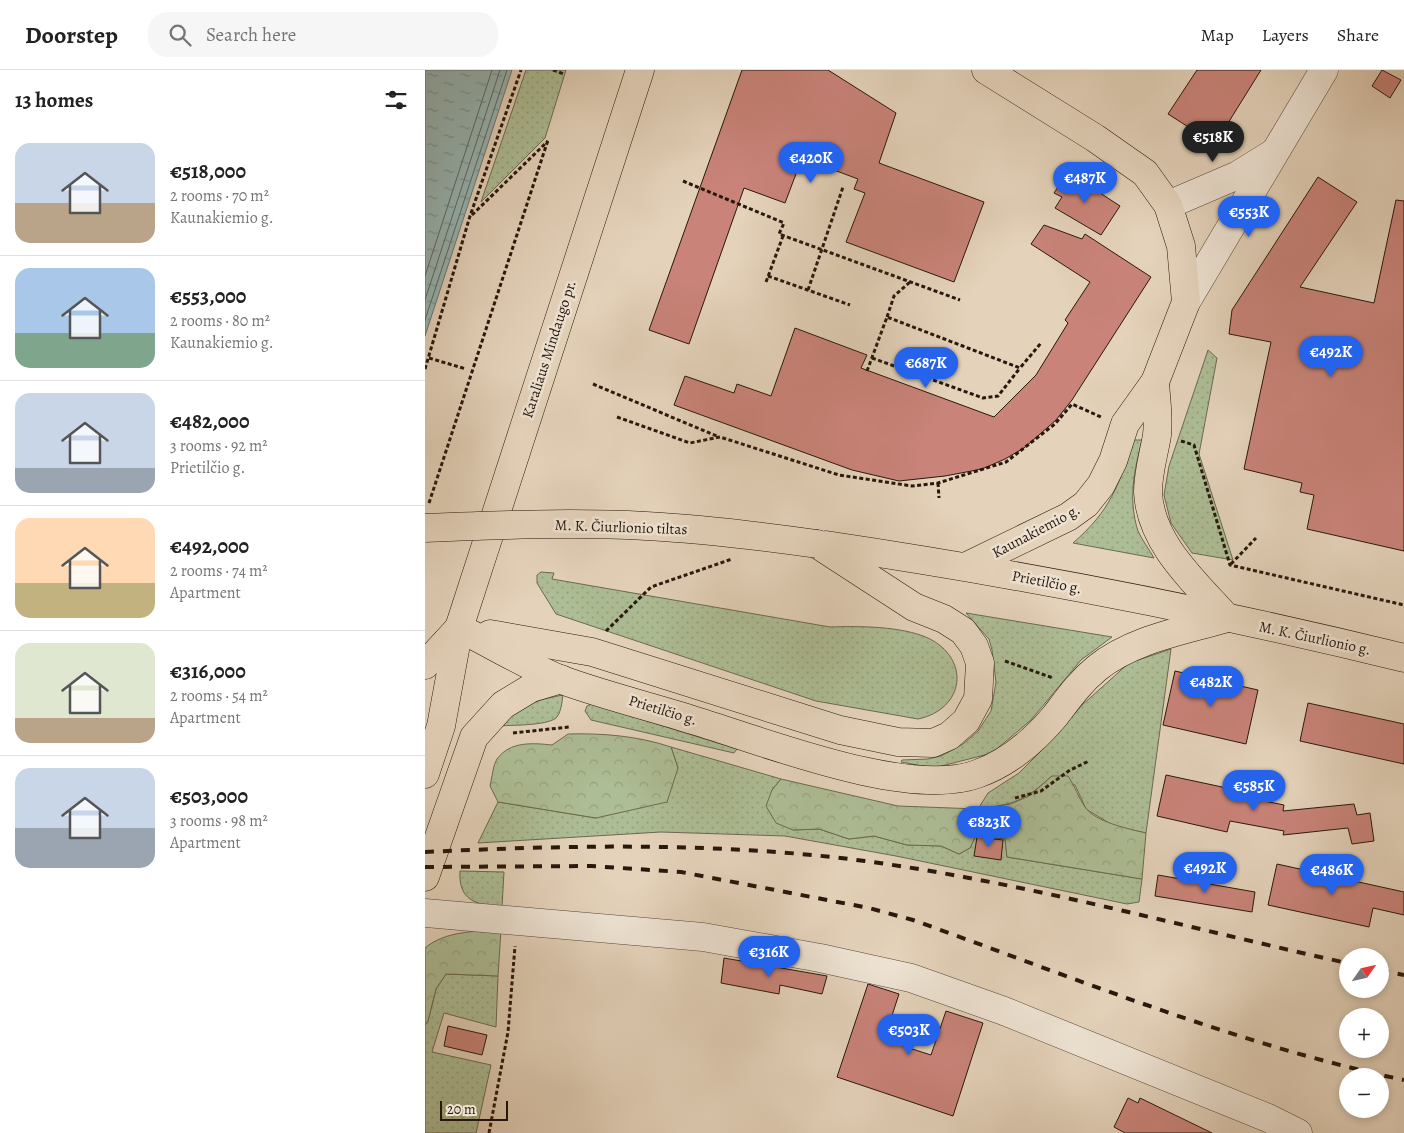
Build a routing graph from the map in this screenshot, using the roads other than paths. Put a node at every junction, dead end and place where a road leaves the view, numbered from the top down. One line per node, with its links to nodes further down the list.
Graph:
1 (640, 70): 12 (main road, Karaliaus Mindaugo pr.)
2 (986, 70): 5 (main road)
3 (1324, 70): 4 (street, Kaunakiemio g.)
4 (1275, 152): 5 (street, Kaunakiemio g.); 6 (street, Kaunakiemio g.)
5 (1168, 205): 6 (main road, Kaunakiemio g.)
6 (1186, 302): 7 (main road, Kaunakiemio g.)
7 (1155, 382): 10 (main road, Kaunakiemio g.); 11 (main road, Kaunakiemio g.)
8 (427, 517): 9 (main road, M. K. Čiurlionio tiltas, bridge)
9 (817, 544): 10 (main road, Prietilčio g.); 12 (main road)
10 (967, 566): 11 (main road, Prietilčio g.)
11 (1227, 618): 13 (main road, M. K. Čiurlionio g.); 15 (main road, Prietilčio g.)
12 (459, 628): 14 (main road); 15 (main road, Prietilčio g.); 16 (main road, Karaliaus Mindaugo pr.)
13 (1404, 658)
14 (425, 665)
15 (561, 679): 17 (main road)
16 (425, 774)
17 (425, 878)
18 (425, 913): 19 (street)
19 (1298, 1133)

